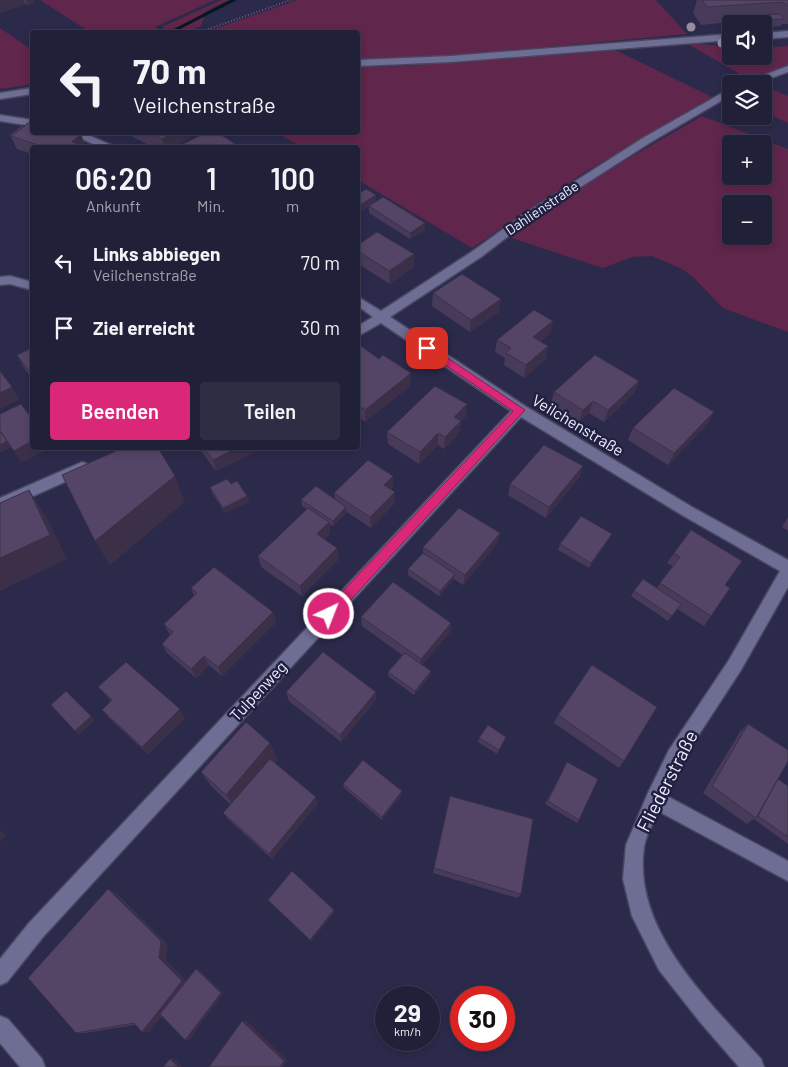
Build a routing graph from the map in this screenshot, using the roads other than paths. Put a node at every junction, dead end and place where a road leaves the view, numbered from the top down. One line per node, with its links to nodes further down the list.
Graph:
1 (788, 34): 2 (street)
2 (772, 35)
3 (722, 37): 4 (street)
4 (360, 63)
5 (788, 69): 6 (street)
6 (770, 75)
7 (30, 91): 8 (street)
8 (0, 96)
9 (722, 96): 17 (street, Dahlienstraße)
10 (0, 118): 11 (street)
11 (30, 122)
12 (79, 135): 13 (street)
13 (105, 145)
14 (0, 281): 15 (street)
15 (30, 285)
16 (360, 302): 17 (street, Veilchenstraße)
17 (381, 317): 18 (street, Dahlienstraße); 19 (street, Veilchenstraße)
18 (360, 331)
19 (520, 410): 22 (street, Veilchenstraße); 26 (street, Tulpenweg)
20 (99, 460): 21 (street)
21 (0, 504)
22 (788, 568)
23 (788, 572): 24 (street, Fliederstraße)
24 (654, 800): 25 (street); 29 (street, Fliederstraße)
25 (788, 872)
26 (0, 975)
27 (0, 1027): 28 (street)
28 (34, 1067)
29 (753, 1067)

